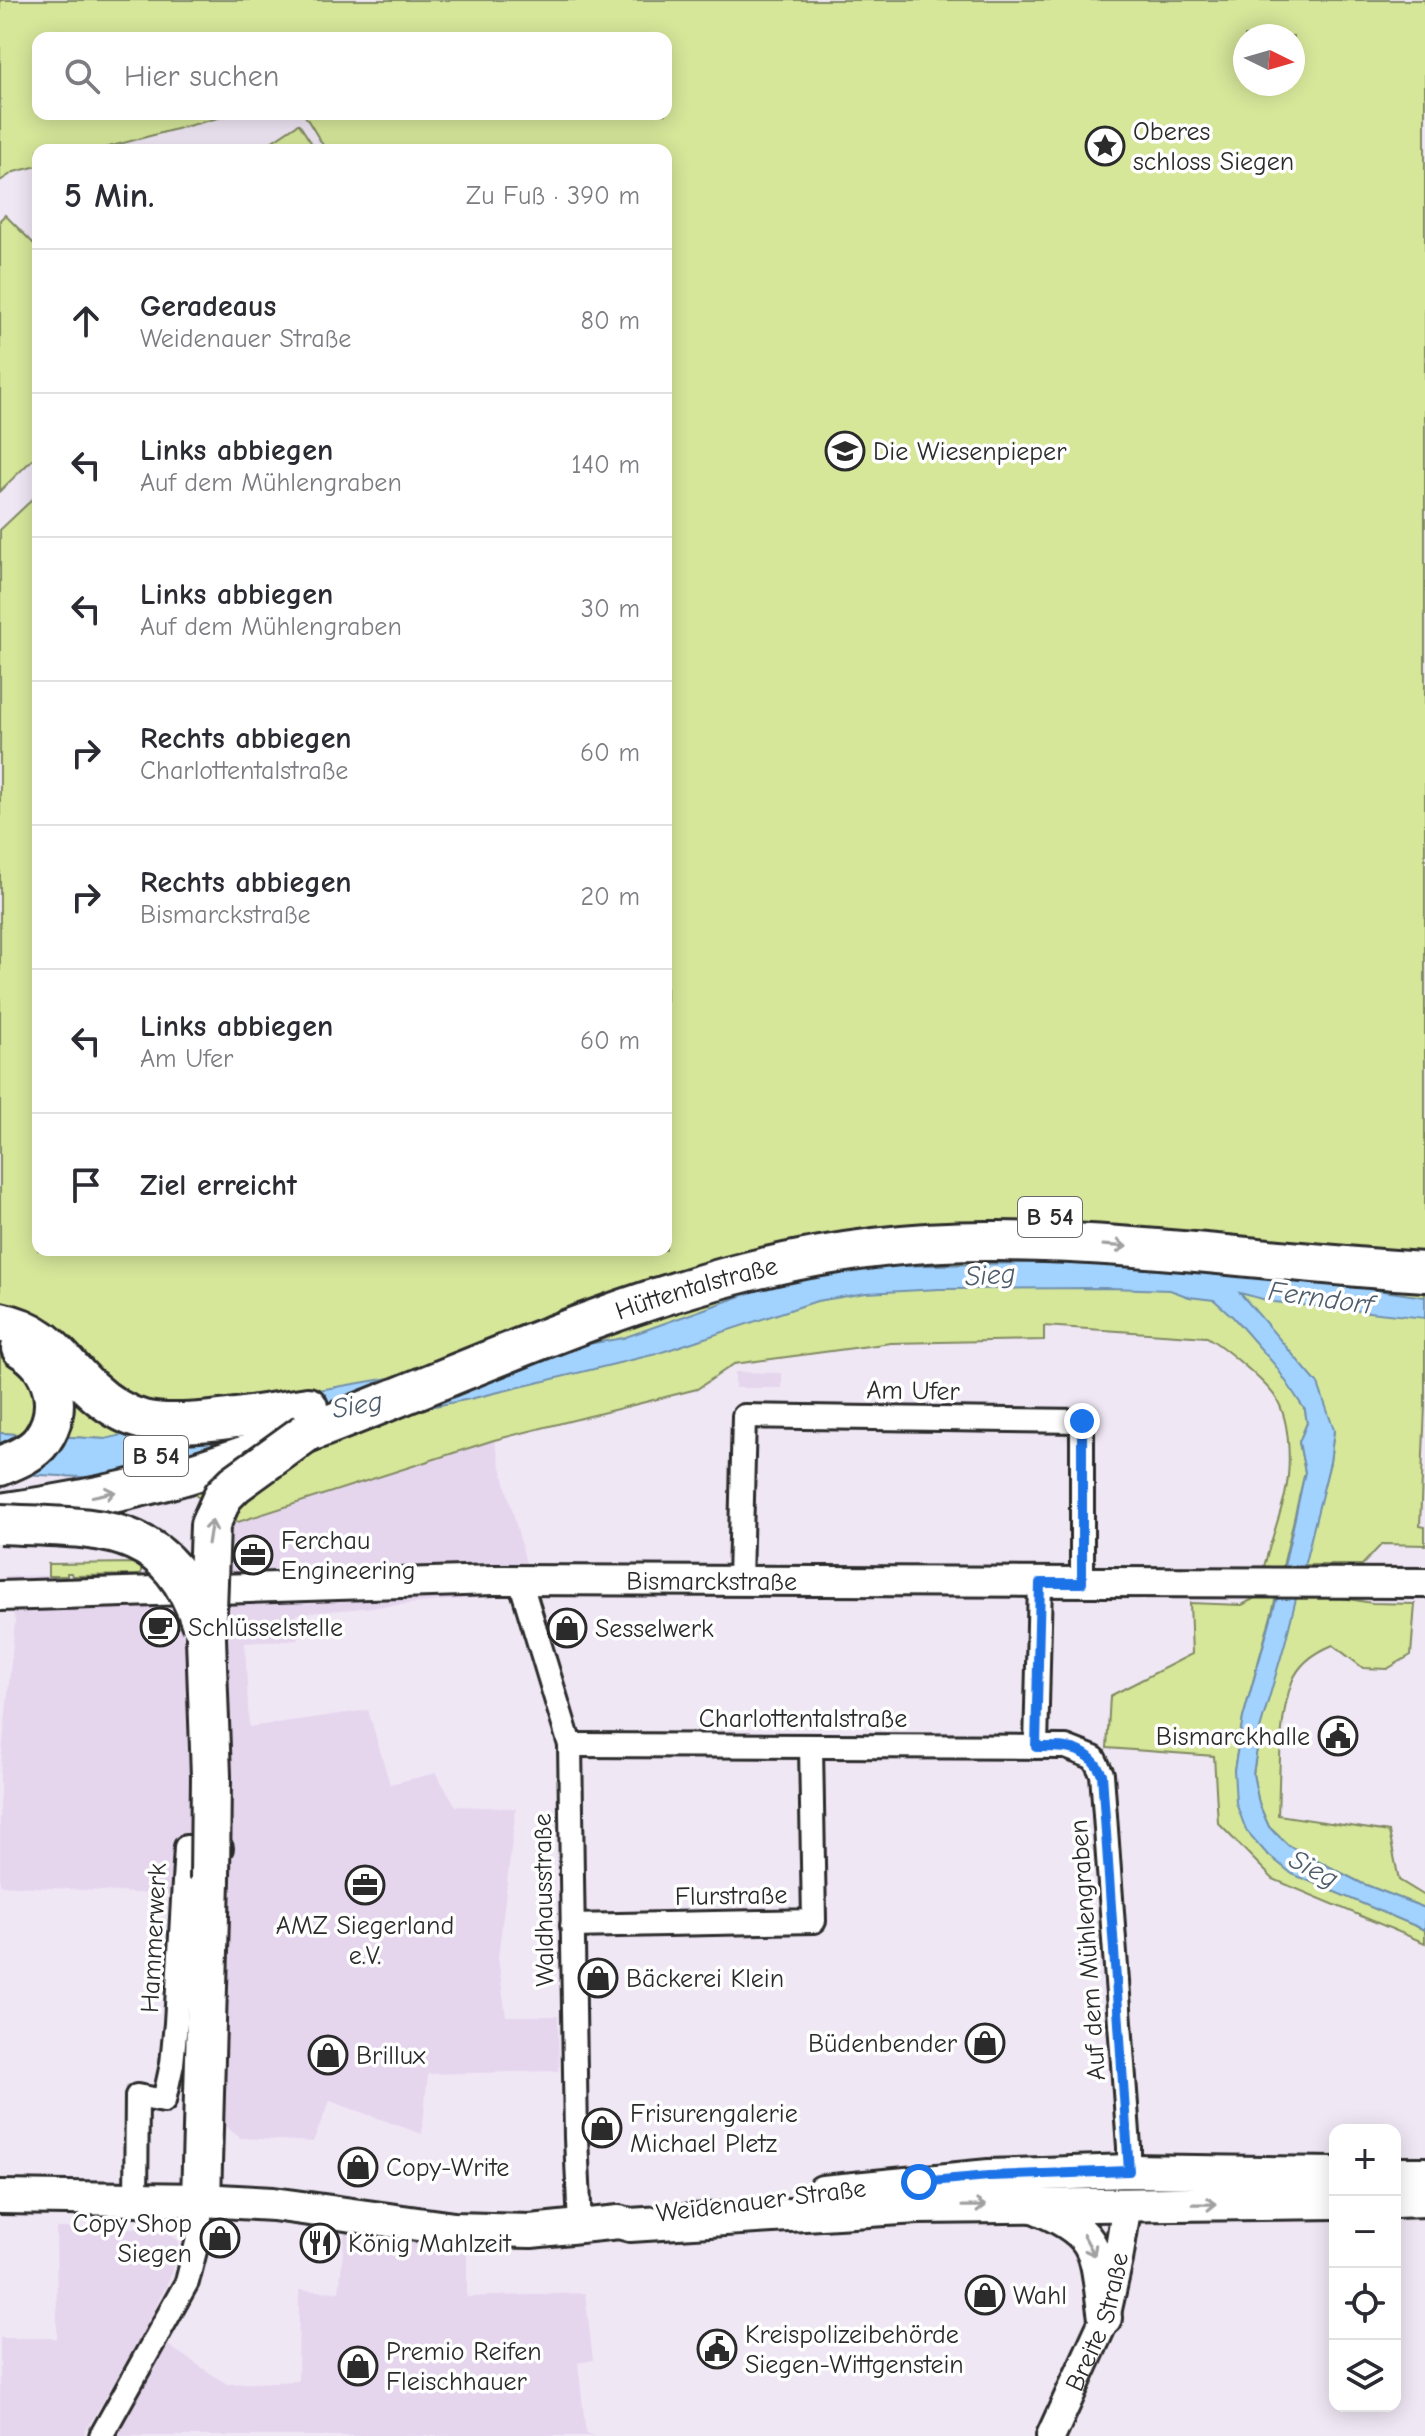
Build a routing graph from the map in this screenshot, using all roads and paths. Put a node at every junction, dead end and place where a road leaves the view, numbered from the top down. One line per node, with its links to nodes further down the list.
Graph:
1 (1425, 1247): 6 (highway, Hüttentalstraße / B 54)
2 (1425, 1272): 6 (highway, Hüttentalstraße / B 54, one-way to 2)
3 (0, 1322): 5 (highway)
4 (0, 1341): 5 (highway)
5 (64, 1378): 6 (highway); 7 (highway)
6 (308, 1420): 8 (highway, Hüttentalstraße / B 54); 9 (highway, Hüttentalstraße / B 54, one-way to 6, bridge); 18 (highway, one-way to 6, bridge)
7 (0, 1466)
8 (0, 1488)
9 (0, 1513)
10 (0, 1524): 18 (highway, bridge)
11 (520, 1580): 12 (street, Bismarckstraße); 16 (street, Bismarckstraße); 19 (street, Waldhausstraße)
12 (740, 1580): 13 (street, Bismarckstraße); 14 (street, Am Ufer)
13 (1040, 1583): 14 (street, Bismarckstraße); 21 (street)
14 (1082, 1583): 15 (street, Bismarckstraße)
15 (1425, 1583)
16 (214, 1589): 17 (street, Bismarckstraße); 30 (street, Hammerwerk)
17 (0, 1596)
18 (206, 1638): 31 (highway, bridge)
19 (570, 1745): 20 (street, Charlottentalstraße); 23 (street, Waldhausstraße)
20 (811, 1747): 21 (street, Charlottentalstraße); 23 (street, Flurstraße)
21 (1036, 1747): 22 (street, Charlottentalstraße)
22 (1066, 1747): 24 (street, Auf dem Mühlengraben)
23 (572, 1926): 37 (street, Waldhausstraße)
24 (1129, 2171): 25 (main road, Weidenauer Straße); 28 (main road, Weidenauer Straße); 35 (main road)
25 (1329, 2174)
26 (1401, 2174): 27 (main road)
27 (1425, 2174)
28 (919, 2194): 36 (main road, Weidenauer Straße, one-way to 36); 37 (main road, Weidenauer Straße)
29 (0, 2197): 30 (main road, Weidenauer Straße)
30 (136, 2199): 31 (main road, Weidenauer Straße)
31 (201, 2200): 37 (main road, Weidenauer Straße); 39 (street)
32 (1425, 2200): 33 (main road)
33 (1401, 2201)
34 (1329, 2202): 35 (main road, Weidenauer Straße, one-way to 34)
35 (1127, 2203): 36 (main road, Weidenauer Straße); 38 (street, Breite Straße)
36 (1029, 2205): 38 (main road, one-way to 38)
37 (580, 2227)
38 (1105, 2318): 40 (street, Breite Straße)
39 (101, 2436)
40 (1051, 2436)

